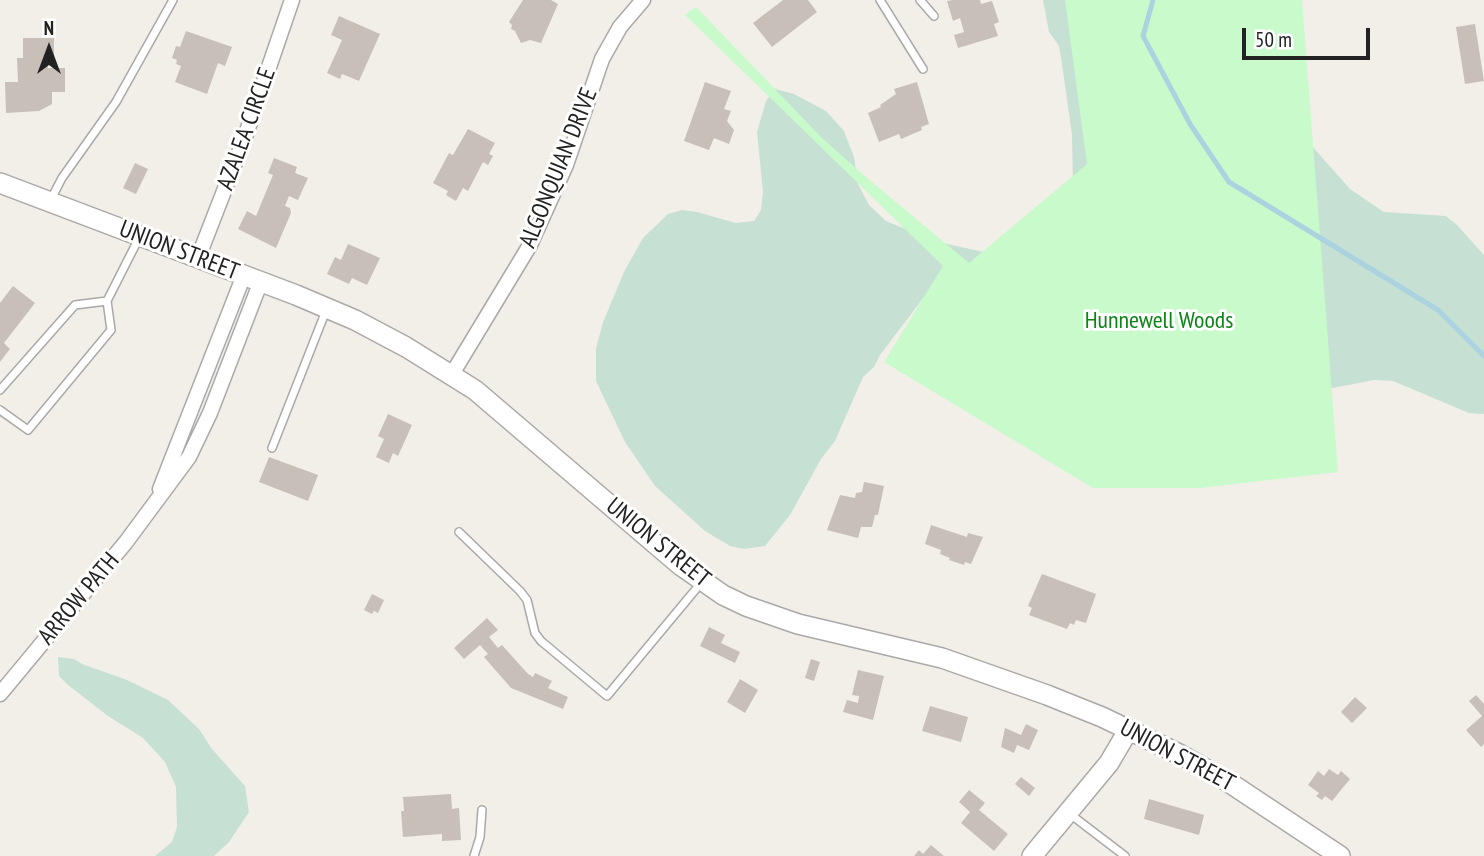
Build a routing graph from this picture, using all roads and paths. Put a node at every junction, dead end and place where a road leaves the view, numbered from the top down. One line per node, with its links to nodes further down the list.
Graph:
1 (173, 0): 9 (lane)
2 (292, 0): 11 (street, AZALEA CIRCLE)
3 (643, 0): 15 (street, ALGONQUIAN DRIVE)
4 (880, 0): 7 (lane)
5 (920, 0): 6 (lane)
6 (934, 16)
7 (923, 69)
8 (0, 183): 9 (street, UNION STREET)
9 (50, 202): 10 (street, UNION STREET)
10 (140, 236): 11 (street, UNION STREET); 13 (lane)
11 (198, 258): 12 (street, UNION STREET)
12 (252, 278): 14 (street, UNION STREET); 21 (street, ARROW PATH)
13 (107, 301): 16 (lane); 17 (lane)
14 (327, 308): 15 (street, UNION STREET); 18 (lane)
15 (452, 374): 20 (street, UNION STREET)
16 (0, 390)
17 (0, 410)
18 (272, 448)
19 (459, 532): 20 (lane)
20 (702, 582): 22 (street, UNION STREET)
21 (0, 694)
22 (1129, 729): 24 (street); 28 (street, UNION STREET)
23 (482, 810): 25 (lane)
24 (1068, 813): 26 (street); 27 (lane)
25 (474, 856)
26 (1032, 856)
27 (1125, 856)
28 (1340, 856)

